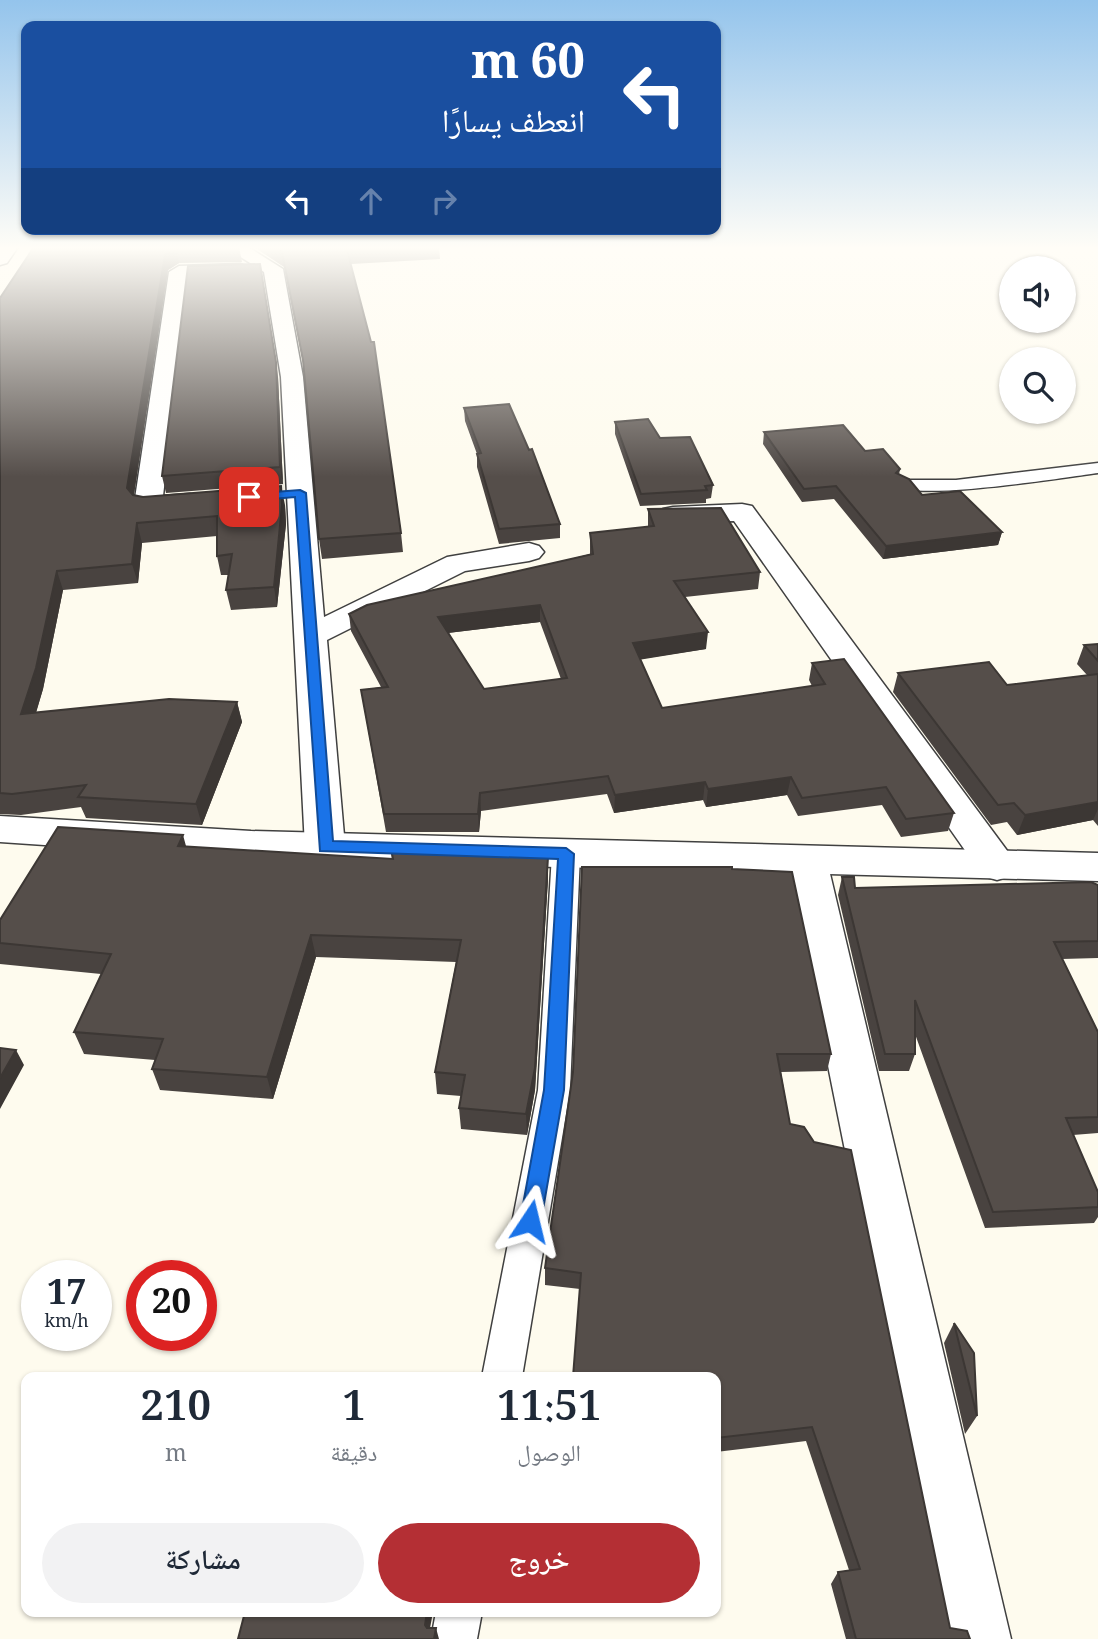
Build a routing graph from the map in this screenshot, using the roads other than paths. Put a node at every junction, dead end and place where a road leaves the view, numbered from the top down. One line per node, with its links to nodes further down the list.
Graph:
1 (172, 323): 5 (street)
2 (283, 323): 8 (street)
3 (1098, 468): 4 (lane)
4 (905, 485)
5 (217, 500)
6 (651, 515): 13 (street)
7 (529, 552): 8 (street)
8 (310, 636): 10 (street)
9 (4, 834): 10 (street)
10 (326, 847): 11 (street)
11 (566, 854): 12 (street); 15 (lane)
12 (807, 861): 13 (street); 18 (street)
13 (997, 866): 14 (street)
14 (1095, 874)
15 (503, 1372)
16 (458, 1617): 17 (lane)
17 (454, 1639)
18 (977, 1639)

